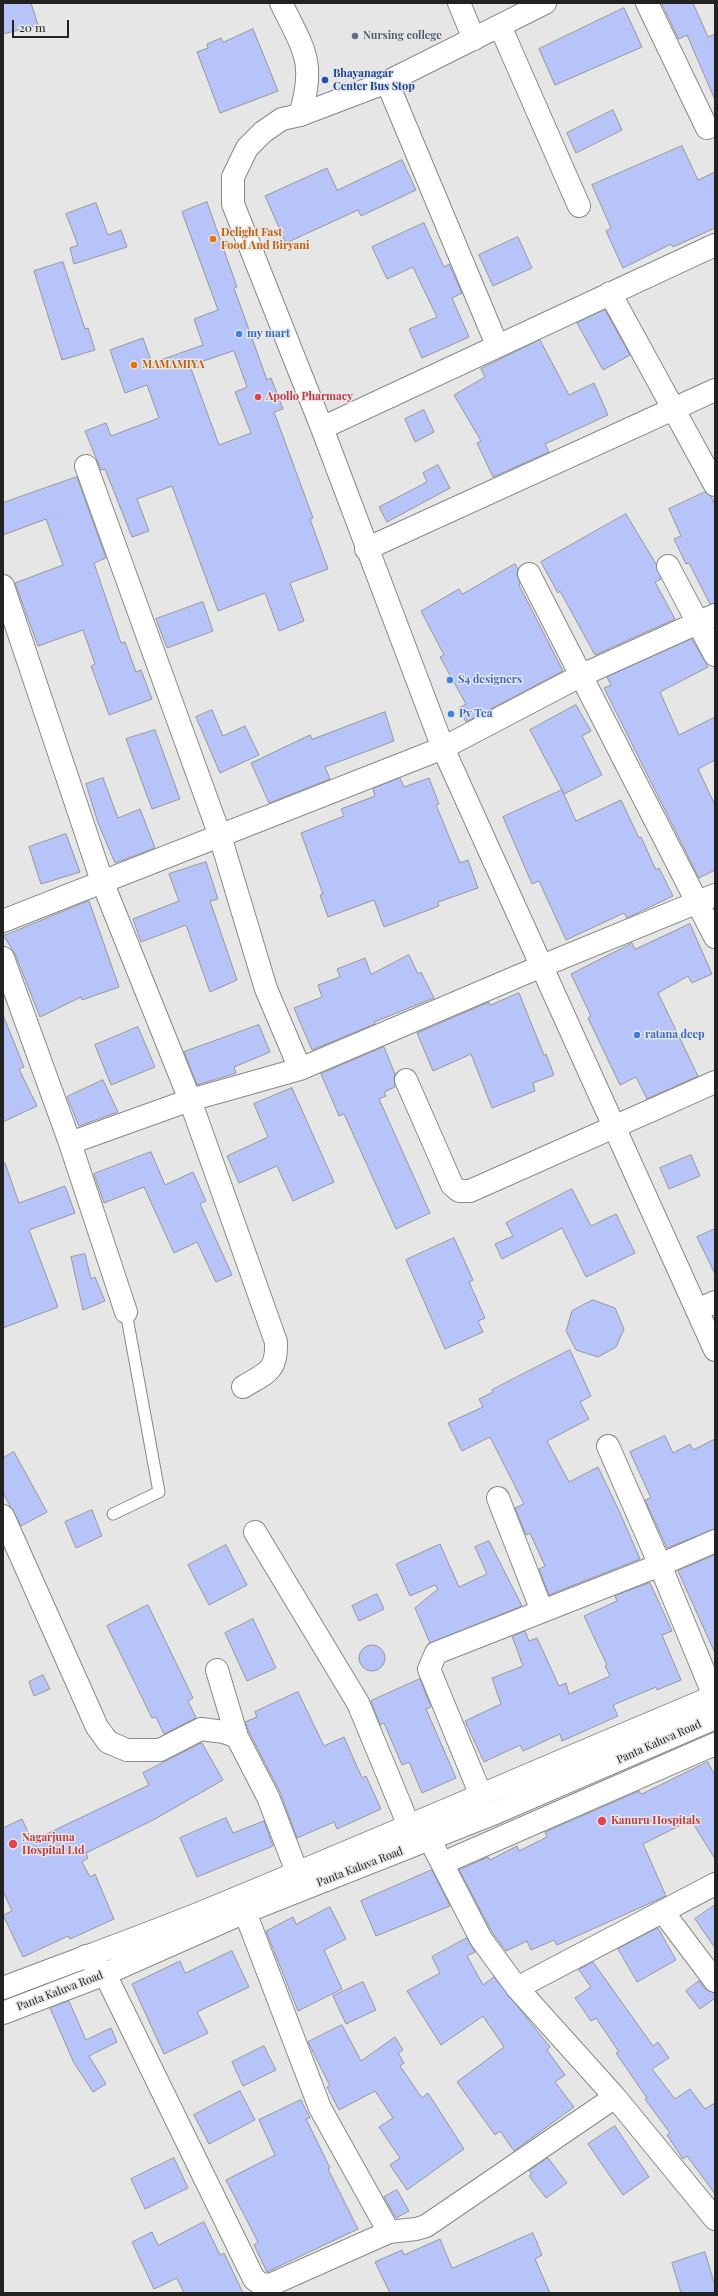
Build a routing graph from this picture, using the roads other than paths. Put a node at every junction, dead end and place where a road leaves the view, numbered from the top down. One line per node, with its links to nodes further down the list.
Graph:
1 (282, 3): 8 (street)
2 (459, 3): 6 (street)
3 (545, 3): 5 (street)
4 (647, 3): 9 (street)
5 (500, 26): 6 (street); 10 (street)
6 (474, 39): 7 (street)
7 (387, 82): 8 (street); 13 (street)
8 (300, 115): 16 (street)
9 (707, 128)
10 (579, 206)
11 (715, 245): 12 (street)
12 (610, 293): 13 (street); 15 (street)
13 (497, 345): 16 (street)
14 (715, 390): 15 (street)
15 (671, 408): 18 (street); 19 (street)
16 (322, 428): 19 (street)
17 (86, 466): 27 (street)
18 (715, 485)
19 (366, 549): 26 (street)
20 (668, 566): 23 (street)
21 (529, 574): 25 (street)
22 (3, 586): 28 (street)
23 (707, 620): 24 (street); 25 (street)
24 (715, 654)
25 (580, 676): 26 (street); 29 (street)
26 (443, 748): 27 (street); 33 (street)
27 (220, 836): 28 (street); 34 (street)
28 (102, 881): 30 (street); 37 (street)
29 (707, 899): 31 (street); 33 (street)
30 (3, 921)
31 (715, 937)
32 (3, 958): 39 (street)
33 (542, 966): 34 (street); 38 (street)
34 (300, 1068): 37 (street)
35 (406, 1080): 38 (street)
36 (715, 1082): 38 (street)
37 (190, 1100): 39 (street); 43 (street)
38 (615, 1128): 40 (street)
39 (70, 1143): 41 (street)
40 (706, 1306): 42 (street)
41 (126, 1312): 46 (lane)
42 (715, 1350)
43 (243, 1387)
44 (608, 1446): 50 (street)
45 (498, 1498): 51 (street)
46 (113, 1514)
47 (3, 1516): 55 (street)
48 (255, 1532): 58 (street)
49 (715, 1541): 50 (street)
50 (660, 1565): 51 (street); 53 (street)
51 (542, 1611): 57 (street)
52 (216, 1670): 55 (street)
53 (714, 1696): 57 (street, Panta Kaluva Road)
54 (715, 1718): 59 (street, Panta Kaluva Road)
55 (237, 1738): 61 (street)
56 (715, 1744): 60 (street)
57 (480, 1793): 58 (street, Panta Kaluva Road)
58 (409, 1826): 61 (street, Panta Kaluva Road)
59 (430, 1840): 60 (street); 63 (street, Panta Kaluva Road)
60 (443, 1863): 69 (street)
61 (297, 1872): 65 (street, Panta Kaluva Road)
62 (715, 1884): 64 (street)
63 (245, 1912): 66 (street, Panta Kaluva Road); 73 (street)
64 (663, 1912): 67 (street); 69 (street)
65 (86, 1956): 66 (street); 68 (street, Panta Kaluva Road)
66 (105, 1974): 70 (street, Panta Kaluva Road); 73 (street)
67 (715, 1981)
68 (3, 1988)
69 (517, 1988): 71 (street)
70 (3, 2013)
71 (616, 2097): 72 (street); 73 (street)
72 (715, 2219)
73 (389, 2232)

